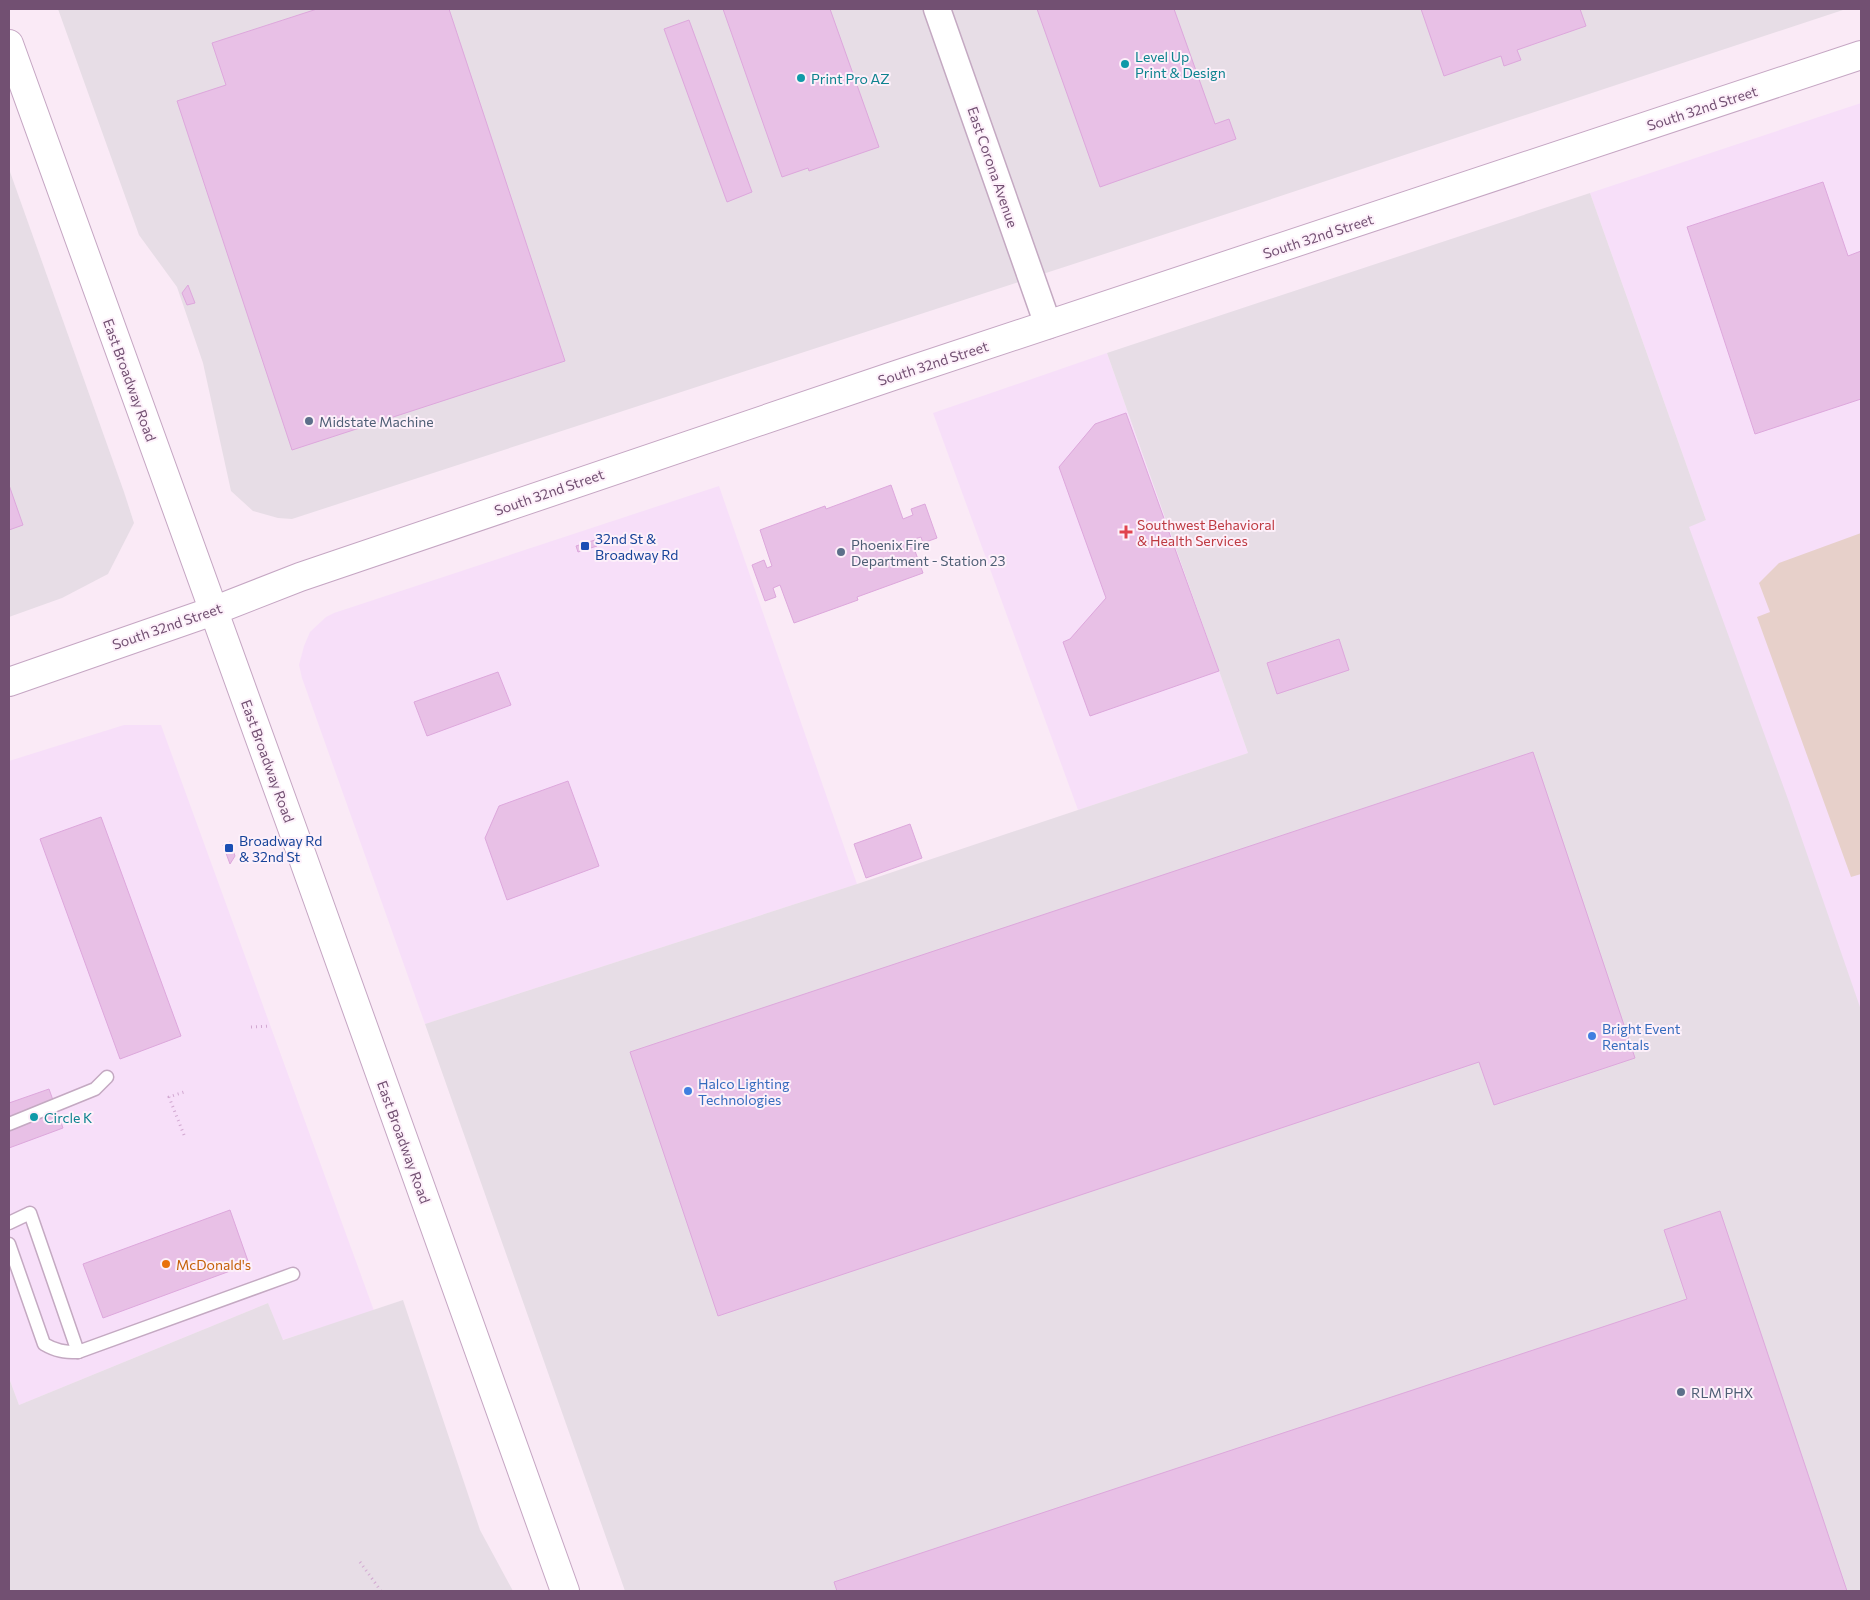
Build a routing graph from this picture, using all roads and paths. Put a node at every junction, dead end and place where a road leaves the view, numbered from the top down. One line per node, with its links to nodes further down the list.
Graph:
1 (937, 9): 4 (street, East Corona Avenue)
2 (9, 44): 5 (main road, East Broadway Road)
3 (1861, 55): 4 (main road, South 32nd Street)
4 (1048, 325): 5 (main road, South 32nd Street)
5 (213, 611): 6 (main road, South 32nd Street); 19 (main road, East Broadway Road)
6 (9, 682)
7 (270, 1026): 8 (path)
8 (251, 1027)
9 (107, 1077): 11 (lane)
10 (184, 1092): 12 (path)
11 (9, 1124)
12 (184, 1135)
13 (9, 1223): 16 (lane)
14 (9, 1244): 16 (lane)
15 (293, 1274): 16 (lane)
16 (78, 1352)
17 (360, 1562): 18 (path)
18 (380, 1591)
19 (565, 1591)

